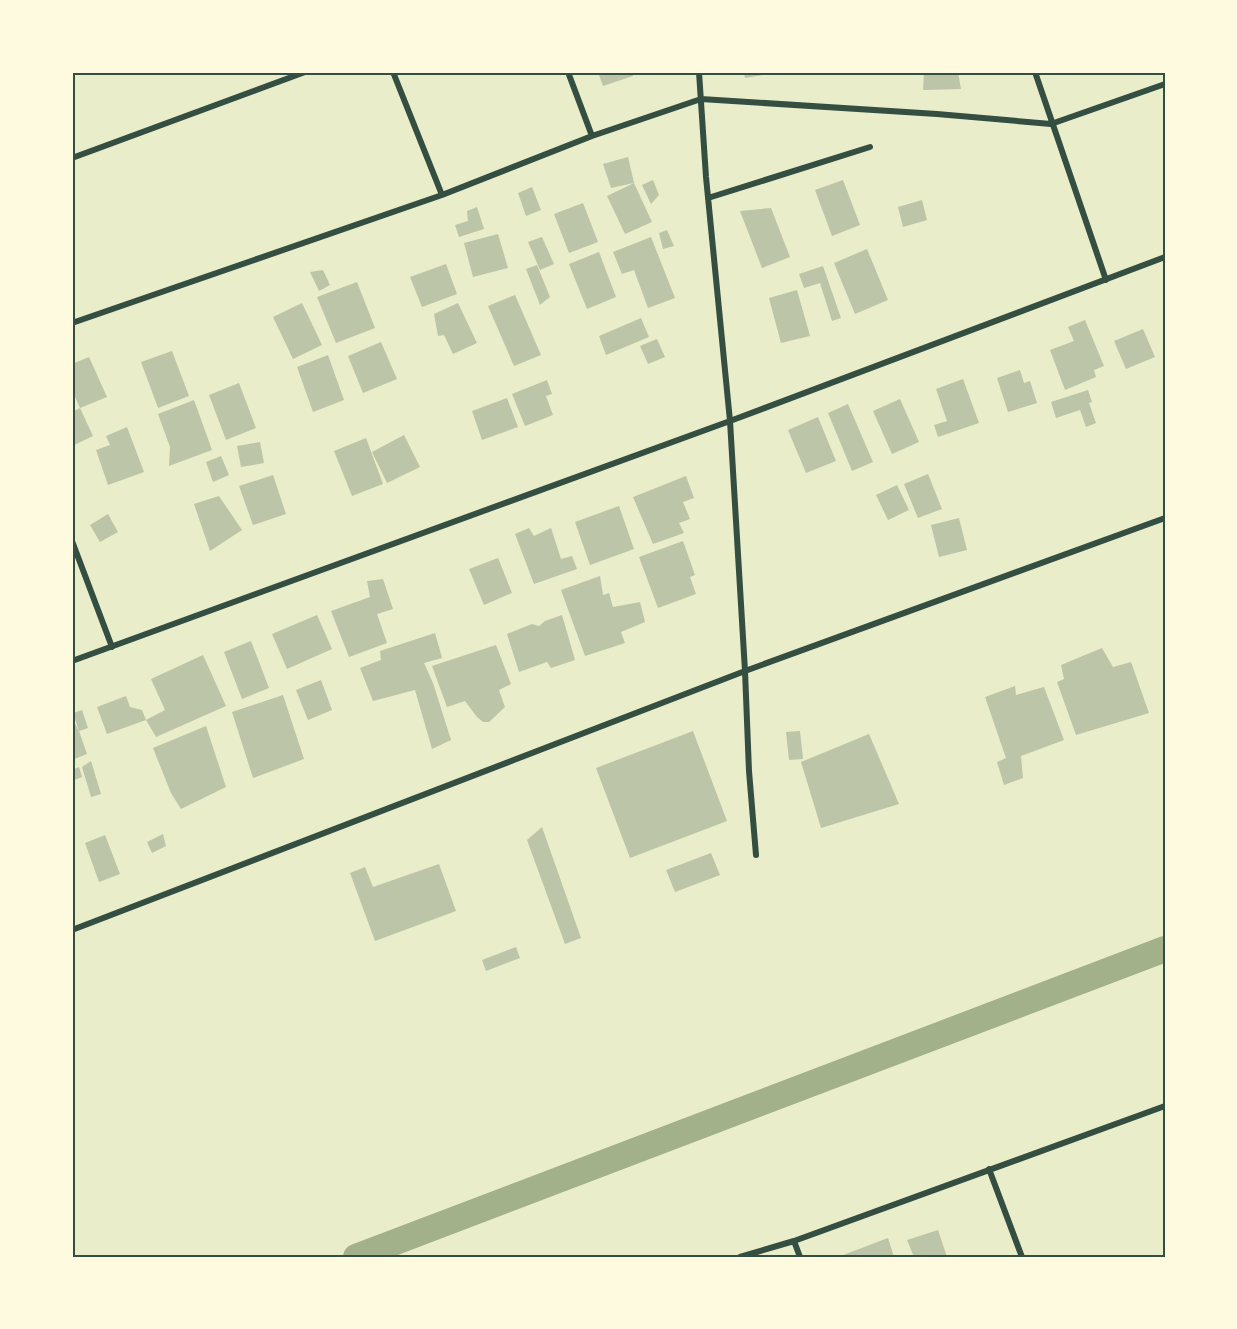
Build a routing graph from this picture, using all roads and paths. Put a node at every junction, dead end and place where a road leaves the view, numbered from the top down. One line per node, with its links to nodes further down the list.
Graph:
1 (305, 72): 11 (street)
2 (393, 72): 12 (street)
3 (568, 72): 9 (street)
4 (699, 72): 7 (street)
5 (1035, 72): 8 (street)
6 (1165, 84): 8 (street)
7 (701, 99): 8 (street); 9 (street); 13 (street)
8 (1051, 124): 15 (street)
9 (592, 136): 12 (street)
10 (870, 147): 13 (street)
11 (72, 158)
12 (442, 195): 16 (street)
13 (708, 198): 17 (street)
14 (1165, 257): 15 (street)
15 (1106, 280): 17 (street)
16 (72, 323)
17 (730, 421): 20 (street); 22 (street)
18 (1165, 518): 22 (street)
19 (72, 541): 20 (street)
20 (112, 646): 21 (street)
21 (72, 661)
22 (745, 671): 23 (street); 24 (street)
23 (756, 855)
24 (72, 930)
25 (1165, 1106): 26 (street)
26 (989, 1169): 27 (street); 30 (street)
27 (794, 1241): 28 (street); 29 (street)
28 (740, 1257)
29 (800, 1257)
30 (1022, 1257)

